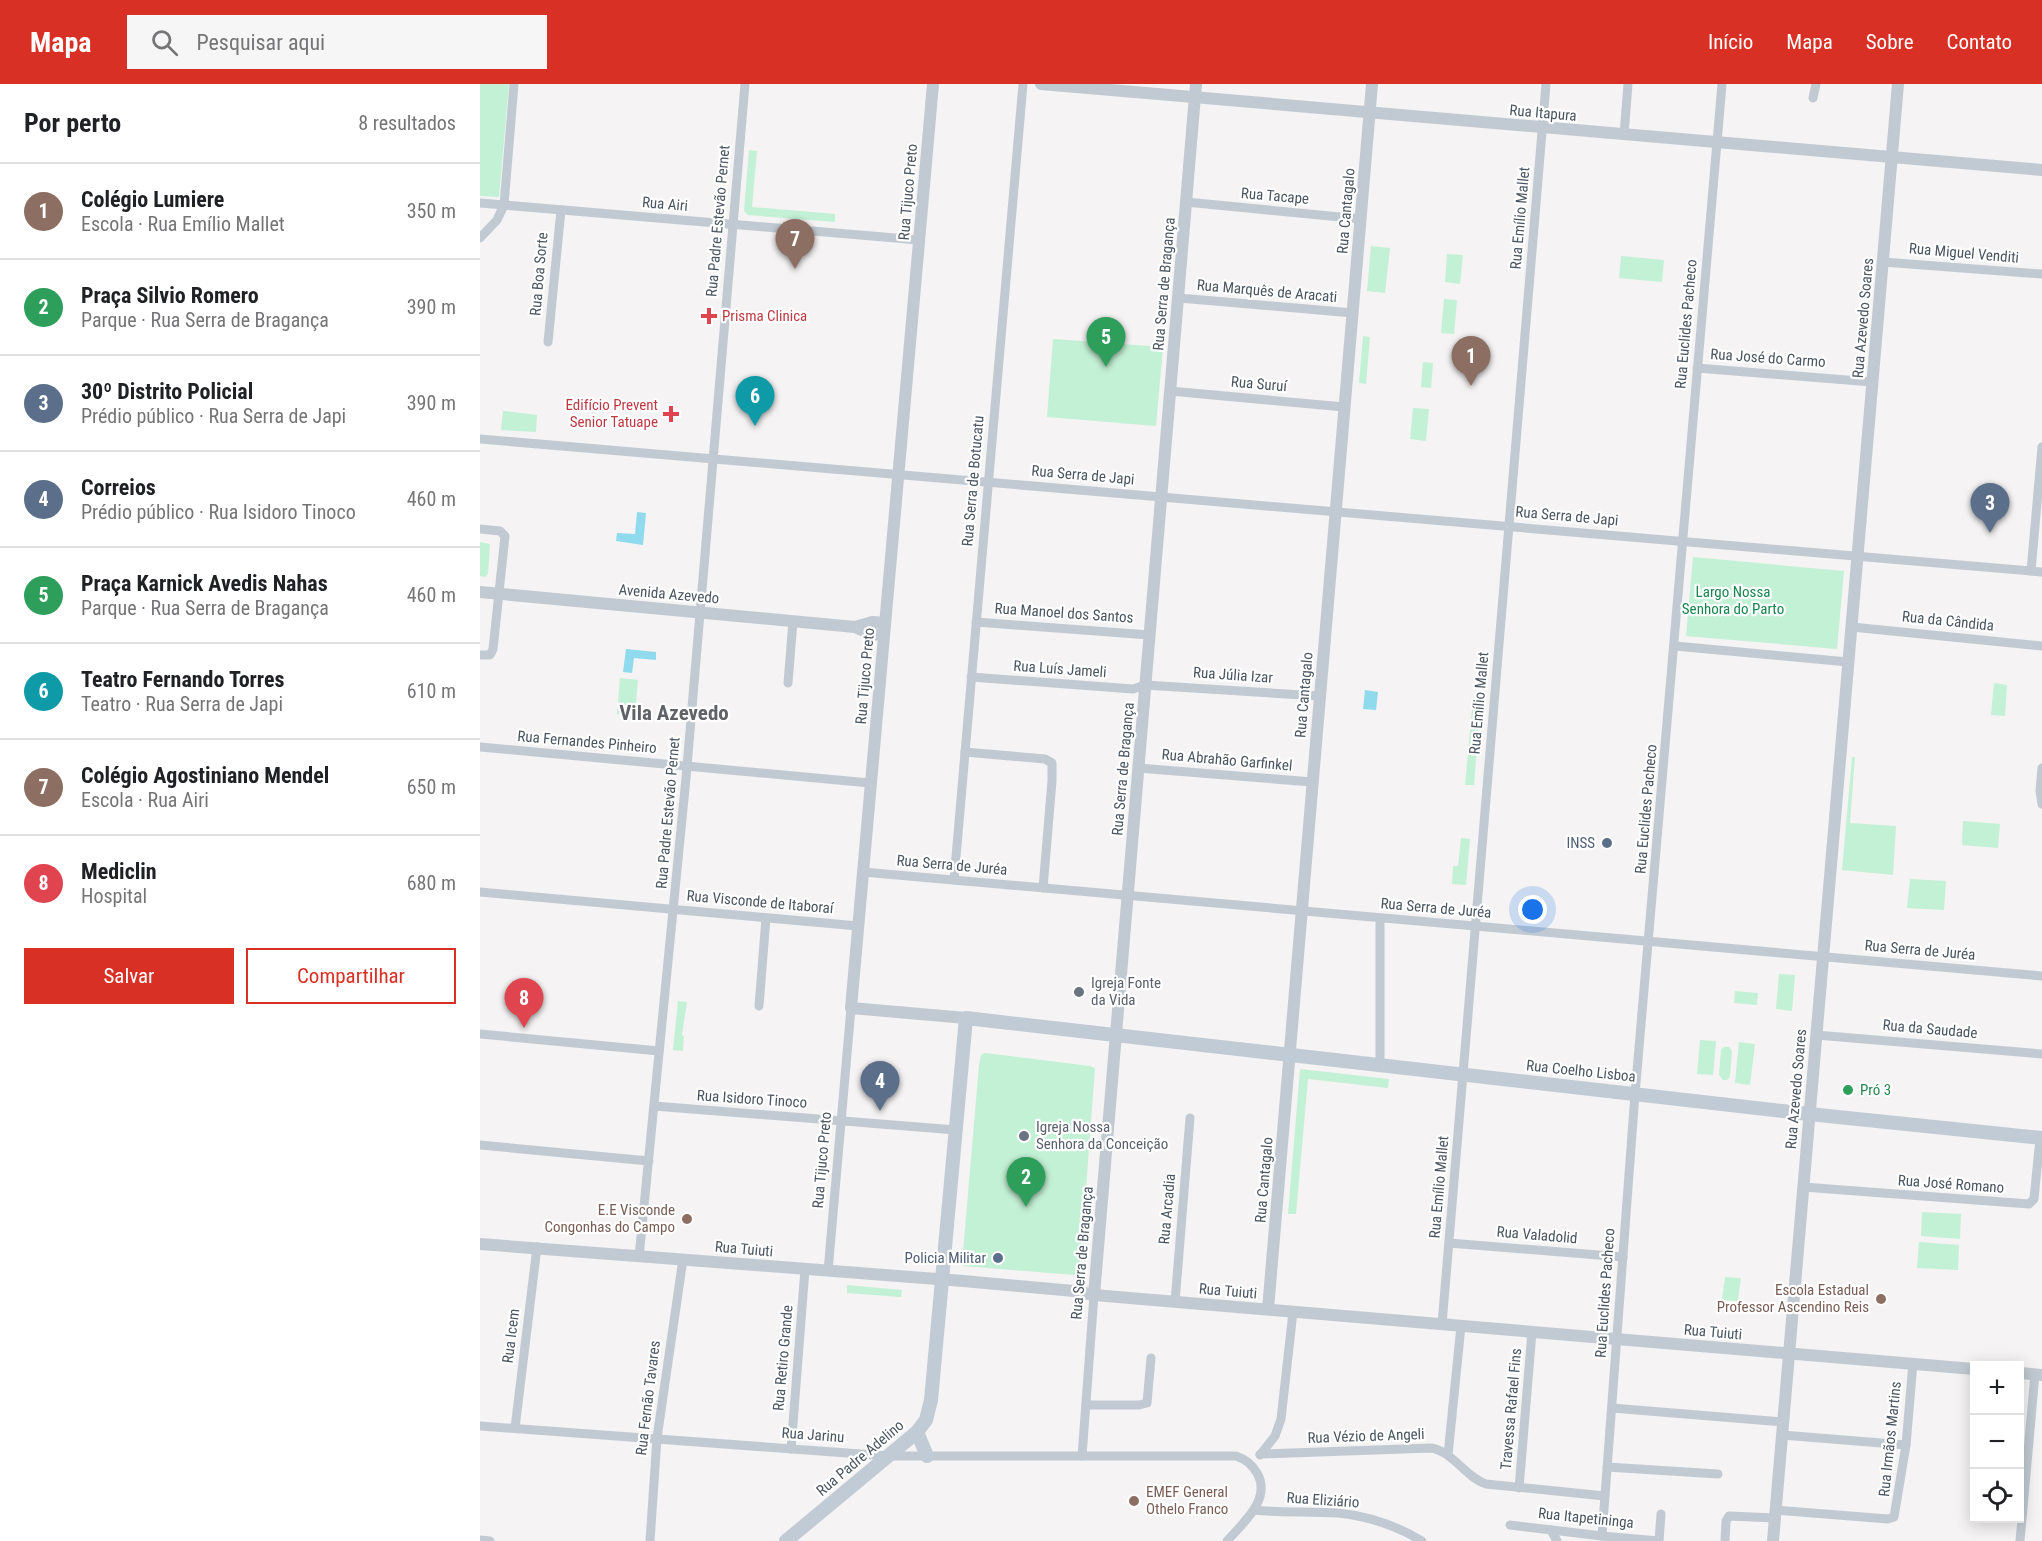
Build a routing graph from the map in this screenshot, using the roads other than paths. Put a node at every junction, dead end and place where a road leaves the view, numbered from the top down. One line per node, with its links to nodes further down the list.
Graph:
1 (514, 84): 23 (street)
2 (745, 84): 26 (street, Rua Padre Estevão Pernet)
3 (933, 84): 28 (street, Rua Tijuco Preto)
4 (1023, 84): 42 (street, Rua Serra de Botucatu)
5 (1041, 84): 13 (street, Rua Itapura)
6 (1196, 84): 13 (street, Rua Serra de Bragança)
7 (1372, 84): 15 (street, Rua Cantagalo)
8 (1546, 84): 16 (street, Rua Emílio Mallet)
9 (1628, 84): 17 (street)
10 (1722, 84): 18 (street, Rua Euclides Pacheco)
11 (1816, 84): 14 (street)
12 (1898, 84): 19 (street, Rua Azevedo Soares)
13 (1195, 98): 15 (street, Rua Itapura); 21 (street, Rua Serra de Bragança)
14 (1814, 98)
15 (1369, 113): 16 (street, Rua Itapura); 25 (street, Rua Cantagalo)
16 (1543, 128): 17 (street, Rua Itapura); 45 (street, Rua Emílio Mallet)
17 (1624, 135): 18 (street, Rua Itapura)
18 (1716, 142): 19 (street, Rua Itapura); 34 (street, Rua Euclides Pacheco)
19 (1892, 157): 20 (street, Rua Itapura); 29 (street, Rua Azevedo Soares)
20 (2042, 170)
21 (1186, 202): 25 (street, Rua Tacape); 31 (street, Rua Serra de Bragança)
22 (480, 203): 23 (street, Rua Airi)
23 (504, 205): 24 (street, Rua Airi); 27 (street)
24 (561, 210): 26 (street, Rua Airi); 33 (street, Rua Boa Sorte)
25 (1360, 219): 32 (street, Rua Cantagalo)
26 (733, 225): 28 (street, Rua Airi); 40 (street, Rua Padre Estevão Pernet)
27 (480, 238)
28 (919, 240): 41 (street, Rua Tijuco Preto)
29 (1883, 262): 30 (street, Rua Miguel Venditi); 35 (street, Rua Azevedo Soares)
30 (2042, 274)
31 (1179, 298): 32 (street, Rua Marquês de Aracati); 36 (street, Rua Serra de Bragança)
32 (1353, 313): 37 (street, Rua Cantagalo)
33 (548, 342)
34 (1697, 368): 35 (street, Rua José do Carmo); 47 (street, Rua Euclides Pacheco)
35 (1872, 382): 48 (street, Rua Azevedo Soares)
36 (1170, 392): 37 (street, Rua Suruí); 43 (street, Rua Serra de Bragança)
37 (1344, 407): 44 (street, Rua Cantagalo)
38 (480, 439): 40 (street, Rua Serra de Japi)
39 (2042, 447): 49 (street)
40 (713, 460): 41 (street, Rua Serra de Japi); 53 (street, Rua Padre Estevão Pernet)
41 (898, 475): 42 (street, Rua Serra de Japi); 57 (street, Rua Tijuco Preto)
42 (988, 483): 43 (street, Rua Serra de Japi); 55 (street, Rua Serra de Botucatu)
43 (1161, 497): 44 (street, Rua Serra de Japi); 58 (street, Rua Serra de Bragança)
44 (1335, 511): 45 (street, Rua Serra de Japi); 66 (street, Rua Cantagalo)
45 (1509, 526): 47 (street, Rua Serra de Japi); 85 (street, Rua Emílio Mallet)
46 (480, 529): 52 (street)
47 (1683, 541): 48 (street); 59 (street, Rua Euclides Pacheco)
48 (1857, 555): 49 (street); 56 (street)
49 (2031, 571): 50 (street)
50 (2042, 572)
51 (480, 592): 52 (street, Avenida Azevedo)
52 (499, 594): 53 (street, Avenida Azevedo); 61 (street)
53 (700, 612): 54 (street, Avenida Azevedo); 69 (street, Rua Padre Estevão Pernet)
54 (793, 621): 57 (street, Avenida Azevedo); 64 (street)
55 (976, 622): 58 (street, Rua Manoel dos Santos); 63 (street, Rua Serra de Botucatu)
56 (1852, 627): 60 (street, Rua da Cândida); 62 (street)
57 (884, 629): 73 (street, Rua Tijuco Preto)
58 (1149, 635): 65 (street, Rua Serra de Bragança)
59 (1675, 646): 62 (street); 86 (street, Rua Euclides Pacheco)
60 (2042, 646)
61 (480, 655)
62 (1848, 662): 87 (street, Rua Azevedo Soares)
63 (971, 677): 65 (street, Rua Luís Jameli); 68 (street, Rua Serra de Botucatu)
64 (788, 683)
65 (1145, 685): 66 (street, Rua Júlia Izar); 70 (street, Rua Serra de Bragança)
66 (1319, 696): 72 (street, Rua Cantagalo)
67 (480, 747): 69 (street, Rua Fernandes Pinheiro)
68 (965, 752): 76 (street, Rua Serra de Botucatu); 77 (street)
69 (687, 767): 73 (street, Rua Fernandes Pinheiro); 80 (street, Rua Padre Estevão Pernet)
70 (1138, 768): 72 (street, Rua Abrahão Garfinkel); 79 (street, Rua Serra de Bragança)
71 (2042, 768): 74 (street)
72 (1312, 782): 81 (street, Rua Cantagalo)
73 (870, 783): 75 (street, Rua Tijuco Preto)
74 (2042, 804)
75 (863, 872): 76 (street, Rua Serra de Juréa); 84 (street, Rua Tijuco Preto)
76 (954, 880): 77 (street, Rua Serra de Juréa)
77 (1043, 888): 79 (street, Rua Serra de Juréa)
78 (480, 892): 80 (street, Rua Visconde de Itaboraí)
79 (1128, 896): 81 (street, Rua Serra de Juréa); 93 (street, Rua Serra de Bragança)
80 (674, 909): 82 (street, Rua Visconde de Itaboraí); 95 (street, Rua Padre Estevão Pernet)
81 (1301, 911): 83 (street, Rua Serra de Juréa); 97 (street, Rua Cantagalo)
82 (766, 918): 84 (street, Rua Visconde de Itaboraí); 89 (street)
83 (1380, 918): 85 (street, Rua Serra de Juréa); 98 (street)
84 (858, 926): 90 (street, Rua Tijuco Preto)
85 (1475, 926): 86 (street, Rua Serra de Juréa); 99 (street, Rua Emílio Mallet)
86 (1650, 942): 87 (street, Rua Serra de Juréa); 100 (street, Rua Euclides Pacheco)
87 (1823, 957): 88 (street, Rua Serra de Juréa); 94 (street, Rua Azevedo Soares)
88 (2042, 976)
89 (759, 1006)
90 (851, 1008): 91 (street); 104 (street, Rua Tijuco Preto)
91 (966, 1018): 93 (main road, Rua Coelho Lisboa); 105 (main road, Rua Padre Adelino)
92 (480, 1034): 95 (street)
93 (1116, 1035): 97 (main road, Rua Coelho Lisboa); 119 (street, Rua Serra de Bragança)
94 (1816, 1035): 96 (street, Rua da Saudade); 102 (street, Rua Azevedo Soares)
95 (659, 1051): 101 (street, Rua Padre Estevão Pernet)
96 (2042, 1054)
97 (1289, 1055): 98 (main road, Rua Coelho Lisboa); 121 (street, Rua Cantagalo)
98 (1380, 1065): 99 (main road, Rua Coelho Lisboa)
99 (1462, 1074): 100 (main road, Rua Coelho Lisboa); 110 (street, Rua Emílio Mallet)
100 (1635, 1094): 102 (main road, Rua Coelho Lisboa); 114 (street, Rua Euclides Pacheco)
101 (654, 1106): 104 (street, Rua Isidoro Tinoco); 108 (street, Rua Padre Estevão Pernet)
102 (1809, 1114): 106 (main road, Rua Coelho Lisboa); 109 (street, Rua Azevedo Soares)
103 (1190, 1118): 120 (street, Rua Arcadia)
104 (841, 1121): 105 (street, Rua Isidoro Tinoco); 117 (street, Rua Tijuco Preto)
105 (956, 1130): 118 (main road, Rua Padre Adelino)
106 (2041, 1138): 109 (street, Rua José Romano)
107 (480, 1145): 108 (street)
108 (649, 1161): 113 (street, Rua Padre Estevão Pernet)
109 (1803, 1187): 127 (street, Rua Azevedo Soares)
110 (1449, 1243): 114 (street, Rua Valadolid); 123 (street, Rua Emílio Mallet)
111 (480, 1244): 112 (street, Rua Tuiuti)
112 (537, 1247): 113 (street, Rua Tuiuti); 136 (street, Rua Icem)
113 (639, 1257): 115 (street, Rua Tuiuti)
114 (1623, 1257): 126 (street, Rua Euclides Pacheco)
115 (683, 1259): 116 (street, Rua Tuiuti); 139 (street, Rua Fernão Tavares)
116 (806, 1269): 117 (street, Rua Tuiuti); 141 (street, Rua Retiro Grande)
117 (828, 1271): 118 (street, Rua Tuiuti)
118 (942, 1280): 119 (street, Rua Tuiuti); 137 (main road, Rua Padre Adelino)
119 (1094, 1295): 120 (street, Rua Tuiuti); 132 (street, Rua Serra de Bragança)
120 (1175, 1302): 121 (street, Rua Tuiuti)
121 (1268, 1309): 122 (street, Rua Tuiuti)
122 (1293, 1312): 123 (street, Rua Tuiuti); 142 (street)
123 (1442, 1324): 124 (street, Rua Tuiuti)
124 (1461, 1326): 125 (street, Rua Tuiuti); 143 (street)
125 (1532, 1332): 126 (street, Rua Tuiuti); 150 (street, Travessa Rafael Fins)
126 (1617, 1338): 127 (street, Rua Tuiuti); 133 (street, Rua Euclides Pacheco)
127 (1789, 1353): 129 (street, Rua Tuiuti); 134 (street, Rua Azevedo Soares)
128 (1151, 1358): 132 (street)
129 (1913, 1363): 130 (street, Rua Tuiuti); 140 (street, Rua Irmãos Martins)
130 (1970, 1369)
131 (2038, 1375): 168 (street)
132 (1086, 1405): 146 (street, Rua Serra de Bragança)
133 (1612, 1408): 134 (street); 148 (street, Rua Euclides Pacheco)
134 (1784, 1422): 138 (street, Rua Azevedo Soares)
135 (480, 1426): 136 (street, Rua Jarinu)
136 (514, 1428): 139 (street, Rua Jarinu)
137 (917, 1432): 144 (main road, Rua Padre Adelino); 145 (main road)
138 (1782, 1435): 140 (street); 154 (street, Rua Azevedo Soares)
139 (657, 1438): 141 (street, Rua Jarinu); 160 (street, Rua Fernão Tavares)
140 (1905, 1445): 154 (street, Rua Irmãos Martins)
141 (791, 1449): 144 (street, Rua Jarinu)
142 (1260, 1454): 143 (street, Rua Vézio de Angeli); 147 (street)
143 (1448, 1455): 150 (street, Rua Vézio de Angeli)
144 (888, 1456): 145 (street, Rua Jarinu); 161 (main road, Rua Padre Adelino)
145 (927, 1456): 146 (street, Rua Jarinu)
146 (1082, 1456): 147 (street, Rua Jarinu)
147 (1251, 1464): 152 (street)
148 (1607, 1467): 149 (street); 151 (street, Rua Euclides Pacheco)
149 (1718, 1474)
150 (1519, 1488): 151 (street, Rua Vézio de Angeli)
151 (1605, 1496): 157 (street, Rua Euclides Pacheco)
152 (1254, 1510): 162 (street); 163 (street, Rua Eliziário)
153 (1661, 1514): 165 (street)
154 (1776, 1514): 166 (street); 167 (street, Rua Azevedo Soares)
155 (1510, 1525): 156 (street, Rua Itapetininga)
156 (1551, 1530): 157 (street, Rua Itapetininga); 164 (street)
157 (1602, 1536): 165 (street, Rua Itapetininga)
158 (480, 1540): 159 (street)
159 (490, 1541)
160 (650, 1541)
161 (787, 1541)
162 (1227, 1541)
163 (1422, 1541)
164 (1557, 1541)
165 (1659, 1541)
166 (1725, 1541)
167 (1773, 1541)
168 (2020, 1541)

